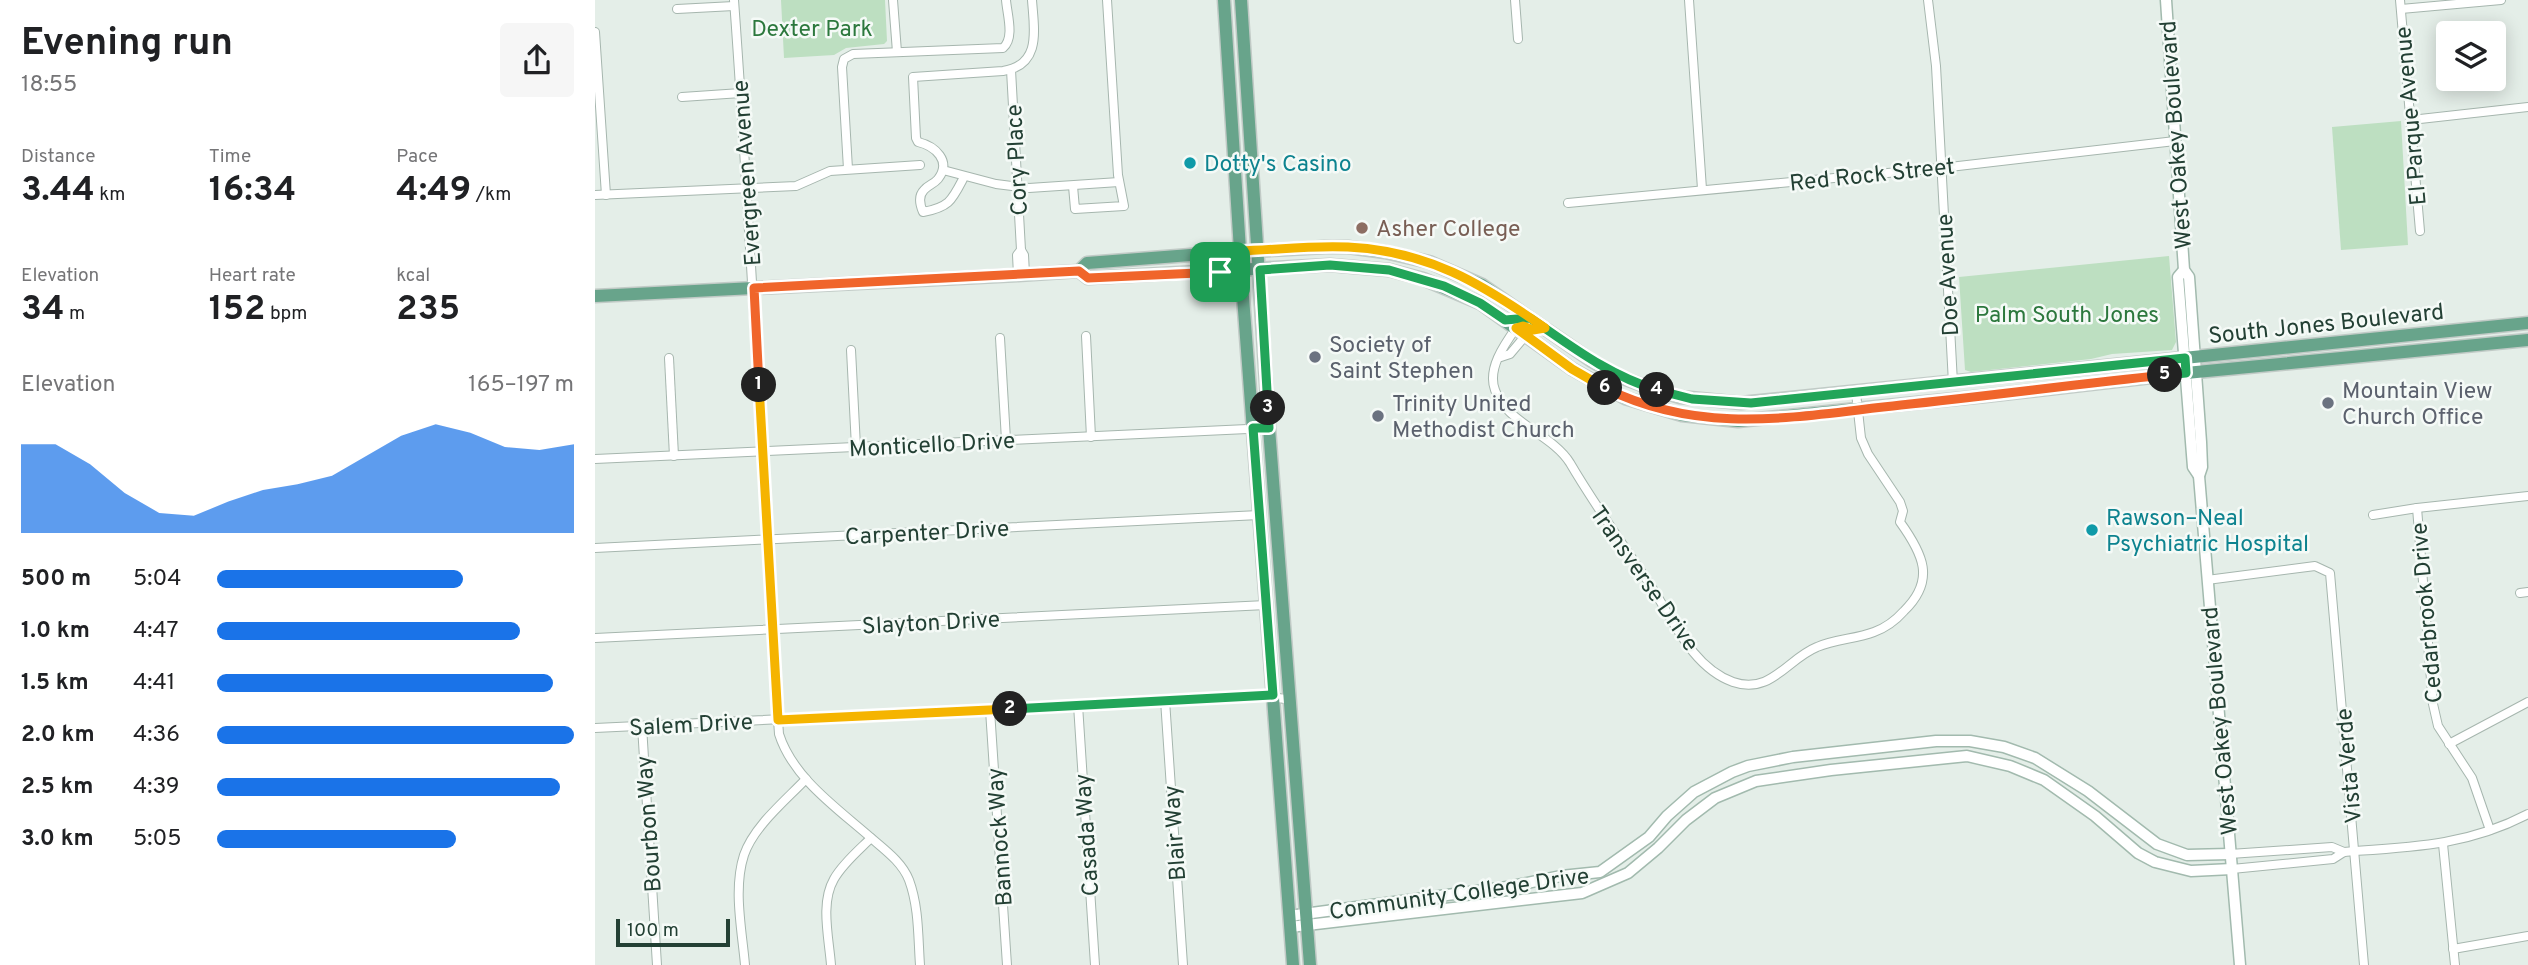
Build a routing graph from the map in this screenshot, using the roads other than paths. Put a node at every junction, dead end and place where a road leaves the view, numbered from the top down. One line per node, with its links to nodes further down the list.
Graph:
1 (893, 0): 17 (street)
2 (1006, 0): 17 (street)
3 (1032, 0): 18 (street)
4 (1107, 0): 29 (street)
5 (1224, 0): 38 (main road)
6 (1241, 0): 39 (main road)
7 (1515, 0): 16 (street)
8 (1689, 0): 33 (street)
9 (1929, 0): 25 (street, Doe Avenue)
10 (2166, 0): 23 (street, West Oakey Boulevard)
11 (2501, 0): 13 (street)
12 (734, 3): 14 (street); 19 (street, Evergreen Avenue)
13 (2400, 4): 22 (street, El Parque Avenue)
14 (677, 9)
15 (595, 32): 35 (street)
16 (1518, 39)
17 (897, 52): 26 (street)
18 (1011, 70): 27 (street); 31 (street, Cory Place)
19 (741, 93): 20 (street); 32 (street, Evergreen Avenue)
20 (682, 97)
21 (2528, 107): 22 (street)
22 (2411, 120): 37 (street, El Parque Avenue)
23 (2175, 141): 25 (street, Red Rock Street); 58 (street, West Oakey Boulevard)
24 (920, 165): 26 (street)
25 (1941, 168): 33 (street, Red Rock Street); 60 (street, Doe Avenue)
26 (848, 169): 32 (street)
27 (943, 170): 28 (street); 28 (street)
28 (964, 177): 31 (street)
29 (1119, 182): 30 (street); 30 (street)
30 (1073, 186): 31 (street)
31 (1018, 187): 43 (street, Cory Place)
32 (747, 188): 35 (street); 44 (street, Evergreen Avenue)
33 (1702, 189): 36 (street, Red Rock Street)
34 (595, 195): 35 (street)
35 (606, 195)
36 (1568, 202)
37 (2420, 231)
38 (1240, 251): 39 (main road, South Jones Boulevard); 41 (main road, South Jones Boulevard); 42 (main road)
39 (1259, 251): 40 (main road); 46 (main road, South Jones Boulevard)
40 (1260, 270): 42 (main road, South Jones Boulevard); 47 (main road, South Jones Boulevard); 66 (main road)
41 (1079, 271): 42 (main road, South Jones Boulevard); 43 (main road, South Jones Boulevard)
42 (1241, 271): 65 (main road)
43 (1022, 274): 44 (main road, South Jones Boulevard)
44 (754, 288): 45 (main road, South Jones Boulevard); 70 (street, Evergreen Avenue)
45 (595, 296)
46 (1530, 318): 47 (main road); 49 (main road, South Jones Boulevard)
47 (1505, 320): 50 (main road, South Jones Boulevard)
48 (2528, 323): 51 (main road, South Jones Boulevard)
49 (1545, 328): 50 (main road); 62 (main road, South Jones Boulevard)
50 (1521, 331): 63 (street, Transverse Drive); 64 (main road, South Jones Boulevard)
51 (2427, 334): 56 (main road); 58 (main road, South Jones Boulevard)
52 (1086, 336): 67 (street)
53 (1000, 338): 68 (street)
54 (2528, 340): 56 (main road, South Jones Boulevard)
55 (851, 350): 69 (street)
56 (2427, 350): 59 (main road, South Jones Boulevard)
57 (669, 358): 71 (street)
58 (2190, 358): 59 (street, West Oakey Boulevard); 60 (main road, South Jones Boulevard)
59 (2191, 372): 63 (main road, South Jones Boulevard); 81 (street, West Oakey Boulevard)
60 (1953, 383): 61 (main road, South Jones Boulevard)
61 (1856, 393): 62 (main road, South Jones Boulevard); 63 (street, Transverse Drive)
62 (1711, 401): 64 (main road)
63 (1858, 410): 64 (main road, South Jones Boulevard)
64 (1708, 419)
65 (1253, 428): 66 (street, Monticello Drive); 67 (street, Monticello Drive); 73 (main road)
66 (1269, 428): 78 (main road)
67 (1091, 437): 68 (street, Monticello Drive)
68 (1006, 440): 69 (street, Monticello Drive)
69 (856, 447): 70 (street, Monticello Drive)
70 (762, 452): 71 (street, Monticello Drive); 79 (street, Evergreen Avenue)
71 (674, 456): 72 (street, Monticello Drive)
72 (595, 460)
73 (1258, 489): 76 (main road); 78 (main road)
74 (2528, 496): 75 (street)
75 (2417, 508): 77 (street); 95 (street, Cedarbrook Drive)
76 (1259, 516): 79 (street, Carpenter Drive); 82 (main road)
77 (2373, 516)
78 (1278, 531): 87 (main road)
79 (767, 540): 80 (street, Carpenter Drive); 83 (street, Evergreen Avenue)
80 (595, 548)
81 (2207, 580): 108 (street, Vista Verde); 110 (street, West Oakey Boulevard)
82 (1266, 605): 83 (street, Slayton Drive); 85 (main road)
83 (773, 629): 84 (street, Slayton Drive); 91 (street, Evergreen Avenue)
84 (595, 638)
85 (1273, 695): 86 (street, Salem Drive); 87 (street, Salem Drive); 115 (main road)
86 (1165, 700): 89 (street, Salem Drive); 124 (street, Blair Way)
87 (1291, 700): 114 (main road)
88 (2528, 702): 95 (street)
89 (1078, 705): 90 (street, Salem Drive); 123 (street, Casada Way)
90 (990, 710): 91 (street, Salem Drive); 122 (street, Bannock Way)
91 (778, 720): 92 (street, Salem Drive); 100 (street, Evergreen Avenue)
92 (642, 726): 93 (street, Salem Drive); 118 (street, Bourbon Way)
93 (595, 728)
94 (1911, 744): 96 (street, Community College Drive); 97 (street); 99 (street, Community College Drive)
95 (2449, 744): 103 (street, Cedarbrook Drive)
96 (2017, 751): 98 (street); 104 (street, Community College Drive)
97 (1911, 761): 98 (street, Community College Drive); 101 (street, Community College Drive)
98 (2010, 766): 107 (street, Community College Drive)
99 (1719, 778): 101 (street); 112 (street, Community College Drive)
100 (806, 779): 105 (street, Evergreen Avenue); 119 (street)
101 (1725, 793): 113 (street, Community College Drive)
102 (2528, 814): 103 (street)
103 (2490, 830): 106 (street)
104 (2139, 832): 107 (street); 110 (street, Community College Drive)
105 (871, 838): 120 (street); 121 (street, Evergreen Avenue)
106 (2443, 844): 108 (street); 117 (street)
107 (2128, 845): 111 (street, Community College Drive)
108 (2355, 851): 109 (street); 128 (street, Vista Verde)
109 (2344, 852): 110 (street); 111 (street)
110 (2230, 854): 111 (street, West Oakey Boulevard)
111 (2232, 869): 127 (street, West Oakey Boulevard)
112 (1533, 882): 113 (street); 114 (street, Community College Drive)
113 (1535, 898): 114 (street, Community College Drive)
114 (1307, 920): 115 (street, Community College Drive); 126 (main road)
115 (1290, 921): 125 (main road)
116 (2528, 936): 117 (street)
117 (2453, 949): 129 (street)
118 (657, 965)
119 (745, 965)
120 (831, 965)
121 (920, 965)
122 (1007, 965)
123 (1095, 965)
124 (1183, 965)
125 (1293, 965)
126 (1310, 965)
127 (2240, 965)
128 (2364, 965)
129 (2455, 965)

